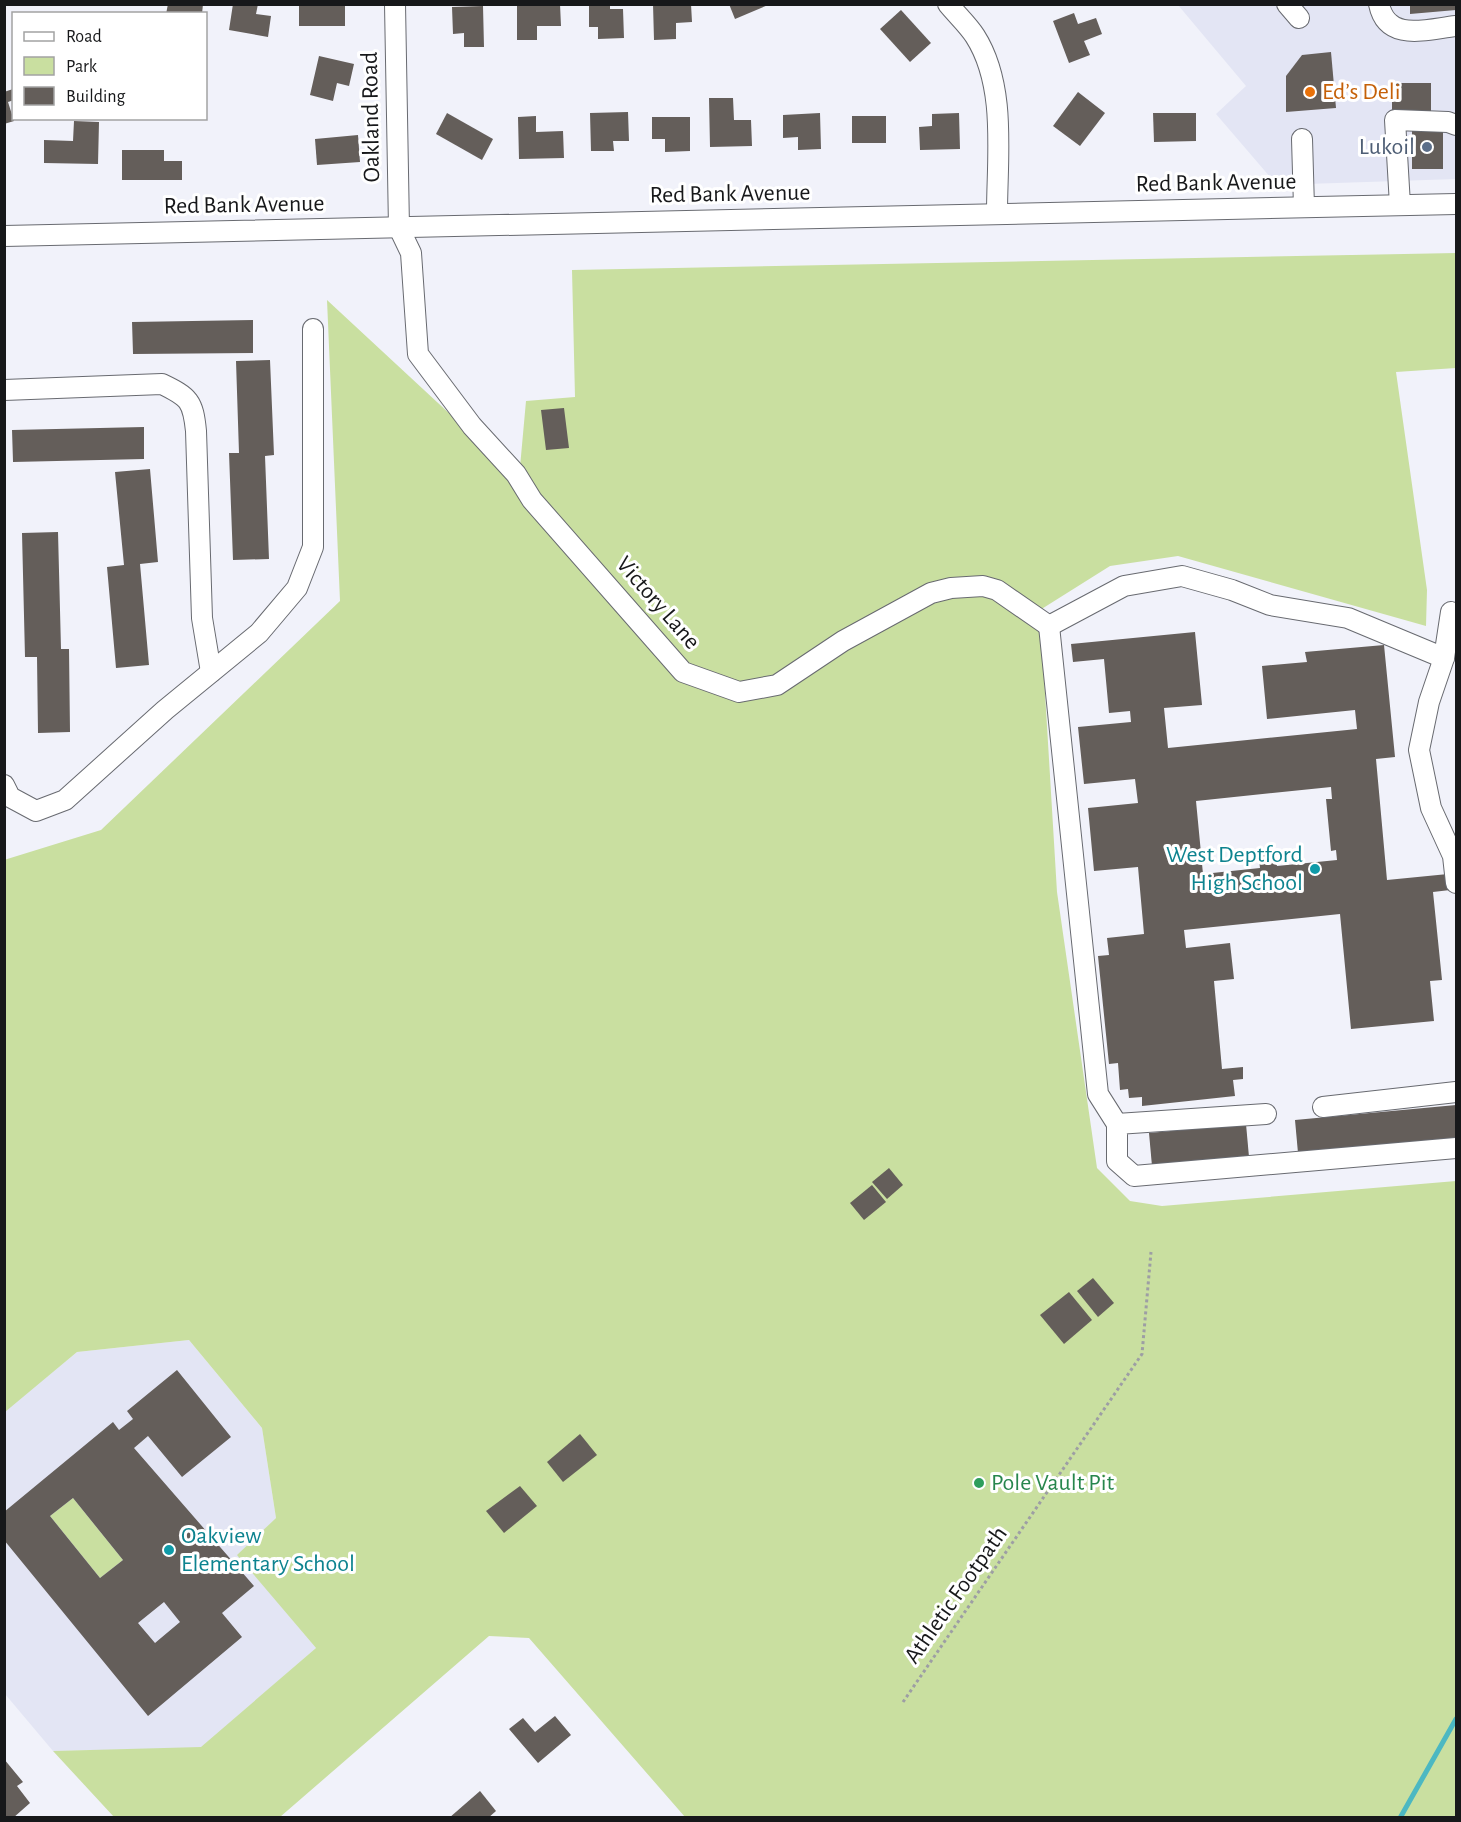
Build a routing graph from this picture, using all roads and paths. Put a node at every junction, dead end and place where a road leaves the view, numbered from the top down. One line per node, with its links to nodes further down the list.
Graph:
1 (395, 4): 11 (street, Oakland Road)
2 (948, 4): 10 (street)
3 (1378, 4): 4 (street)
4 (1456, 26)
5 (1456, 125): 8 (street)
6 (1302, 140): 9 (street)
7 (1456, 204): 8 (street, Red Bank Avenue)
8 (1400, 205): 9 (street, Red Bank Avenue)
9 (1304, 207): 10 (street, Red Bank Avenue)
10 (997, 213): 11 (street, Red Bank Avenue)
11 (399, 228): 12 (street, Red Bank Avenue); 16 (street, Victory Lane)
12 (4, 236)
13 (313, 329): 18 (street)
14 (4, 390): 18 (street)
15 (1452, 612): 17 (street)
16 (1049, 626): 17 (street); 25 (street)
17 (1444, 658): 20 (street)
18 (211, 672): 19 (street)
19 (4, 785)
20 (1455, 850): 21 (street)
21 (1456, 883)
22 (1456, 1092): 23 (street)
23 (1323, 1107)
24 (1266, 1114): 25 (street)
25 (1117, 1124): 26 (street)
26 (1456, 1148)
27 (1151, 1252): 28 (path, Athletic Footpath)
28 (903, 1702)

